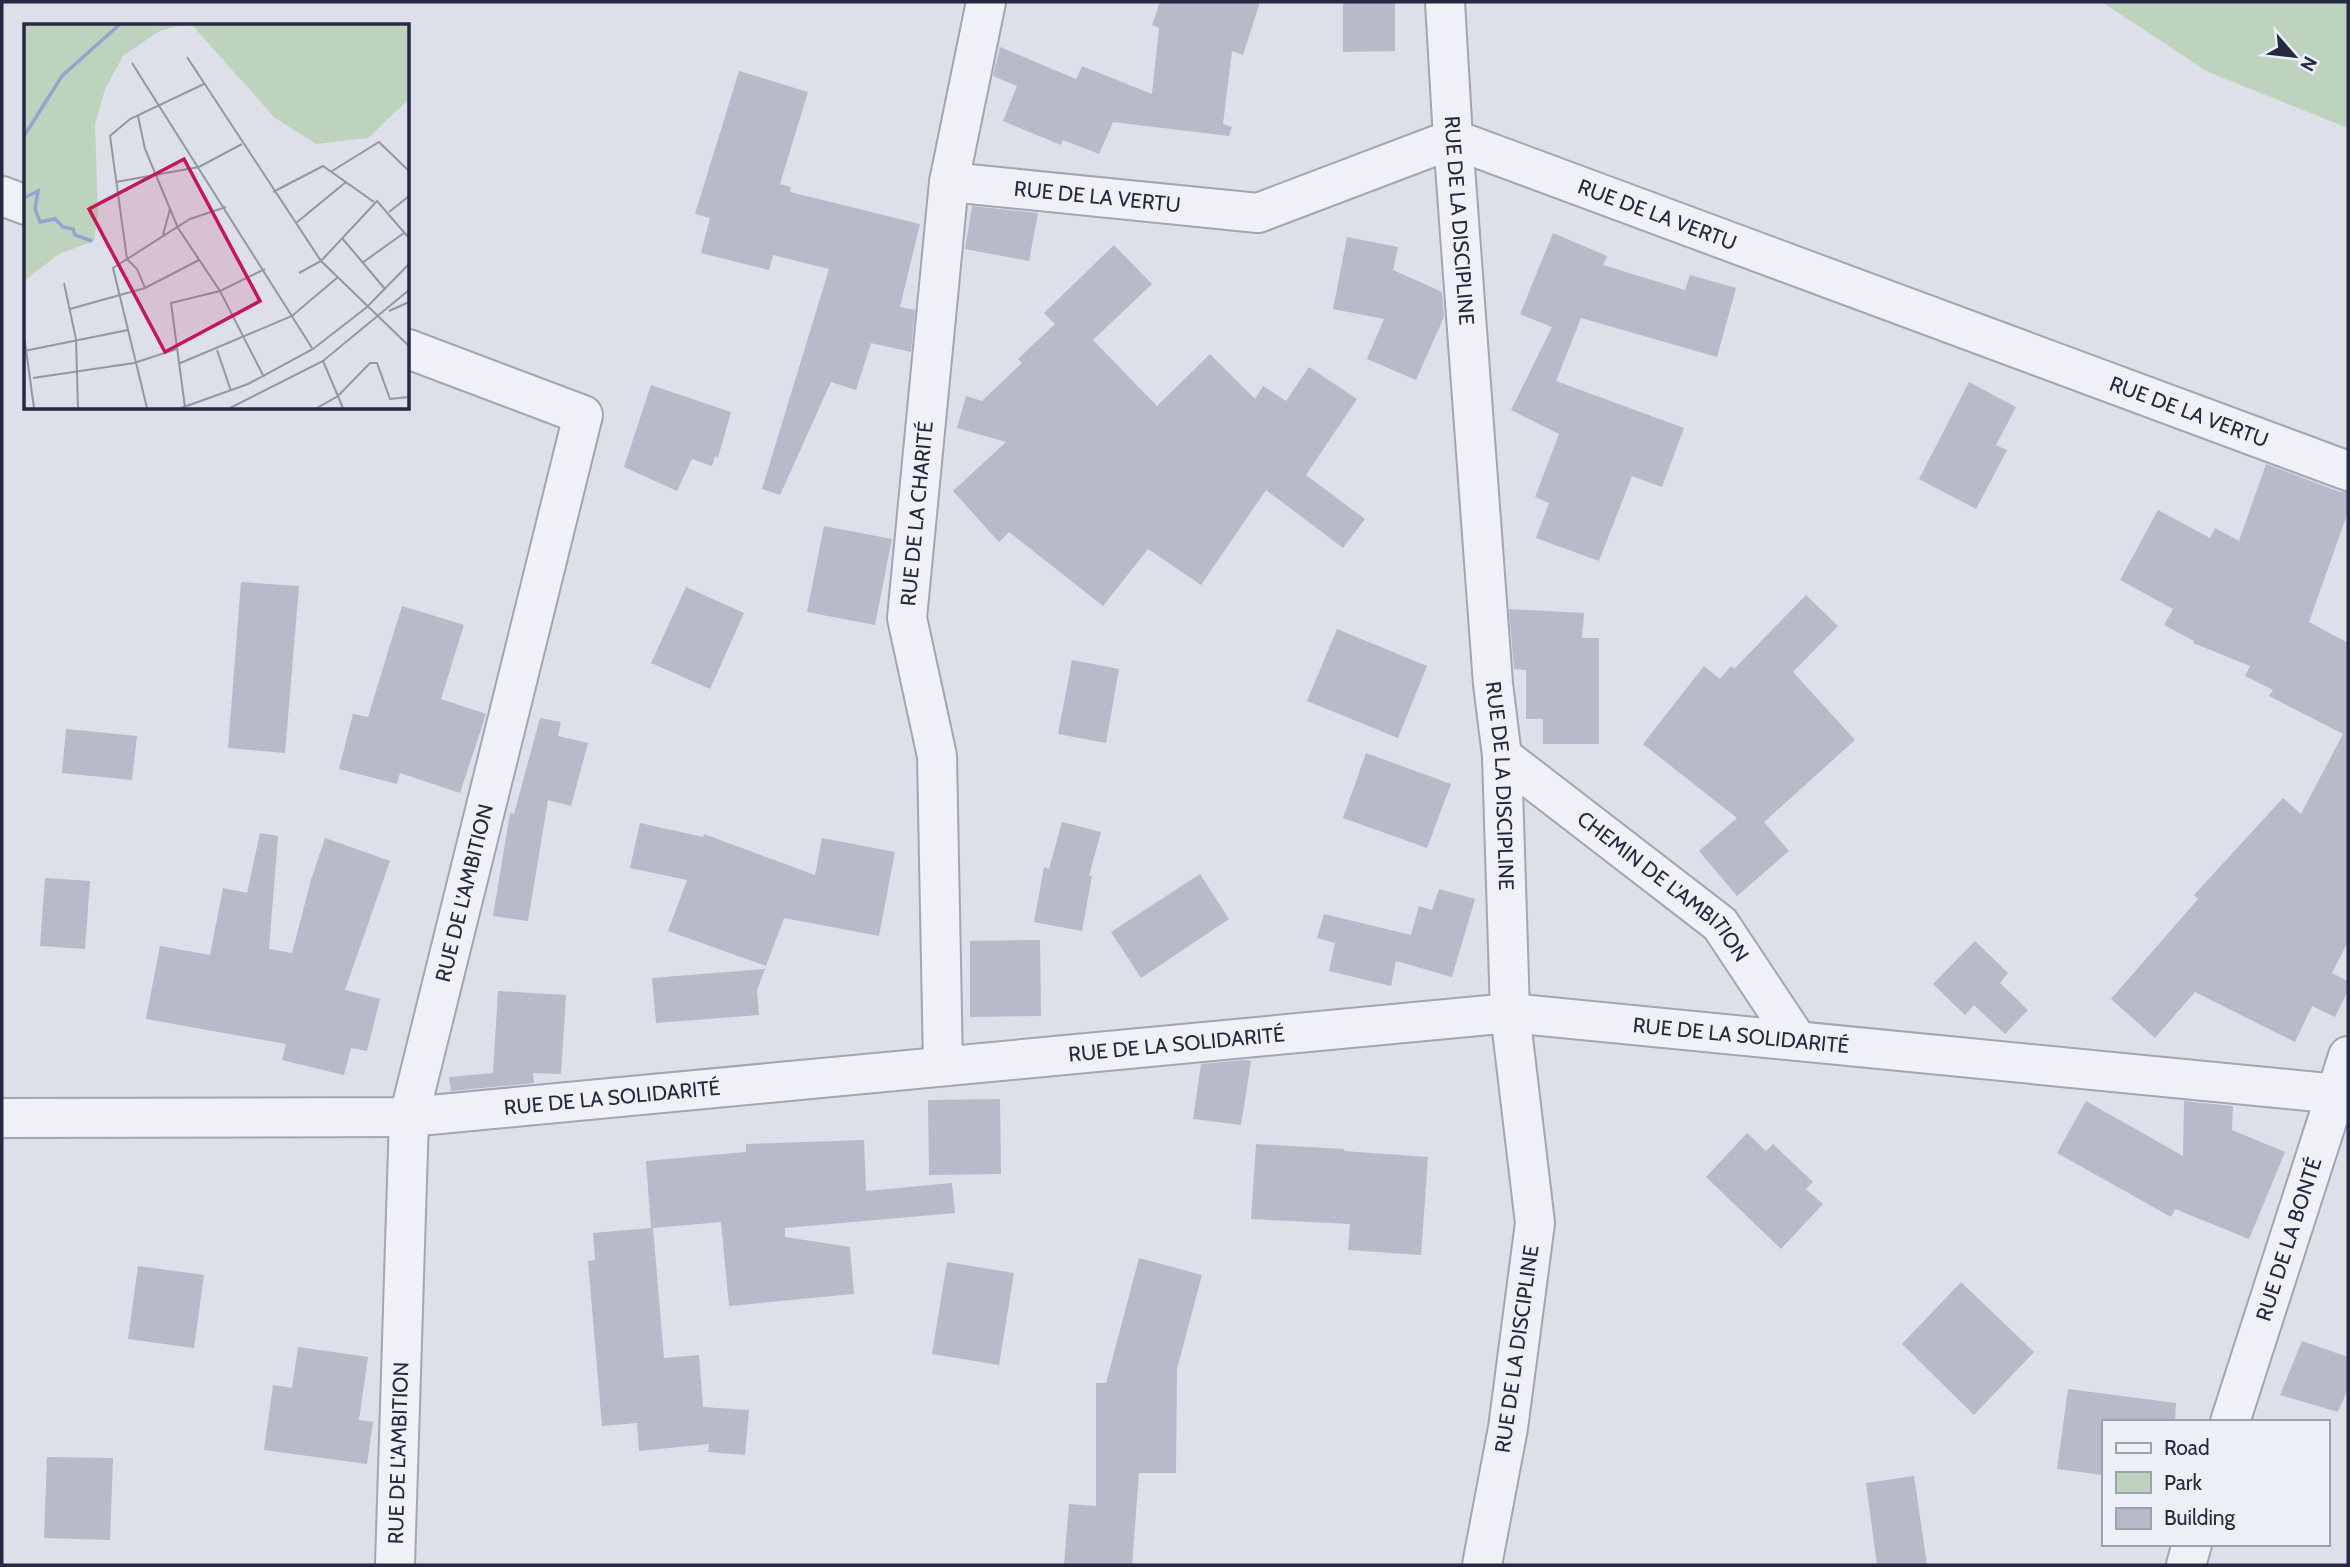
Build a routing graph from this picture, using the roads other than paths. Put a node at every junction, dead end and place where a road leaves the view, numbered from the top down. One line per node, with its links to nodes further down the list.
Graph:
1 (986, 2): 4 (street, RUE DE LA CHARITÉ)
2 (1445, 2): 3 (street, RUE DE LA DISCIPLINE)
3 (1453, 139): 4 (street, RUE DE LA VERTU); 8 (street, RUE DE LA VERTU); 9 (street, RUE DE LA DISCIPLINE)
4 (949, 182): 13 (street, RUE DE LA CHARITÉ)
5 (2, 196): 6 (street)
6 (24, 204)
7 (410, 350): 15 (street, RUE DE L'AMBITION)
8 (2348, 471)
9 (1502, 756): 10 (street, RUE DE LA DISCIPLINE); 11 (street, CHEMIN DE L'AMBITION)
10 (1510, 1013): 11 (street, RUE DE LA SOLIDARITÉ); 13 (street, RUE DE LA SOLIDARITÉ); 20 (street, RUE DE LA DISCIPLINE)
11 (1797, 1040): 14 (street, RUE DE LA SOLIDARITÉ)
12 (2348, 1056): 14 (street, RUE DE LA BONTÉ)
13 (943, 1066): 15 (street, RUE DE LA SOLIDARITÉ)
14 (2342, 1095): 17 (street, RUE DE LA BONTÉ)
15 (409, 1117): 16 (street, RUE DE LA SOLIDARITÉ); 19 (street, RUE DE L'AMBITION)
16 (2, 1118)
17 (2232, 1420)
18 (2191, 1546): 21 (street)
19 (395, 1565)
20 (1482, 1565)
21 (2186, 1565)

